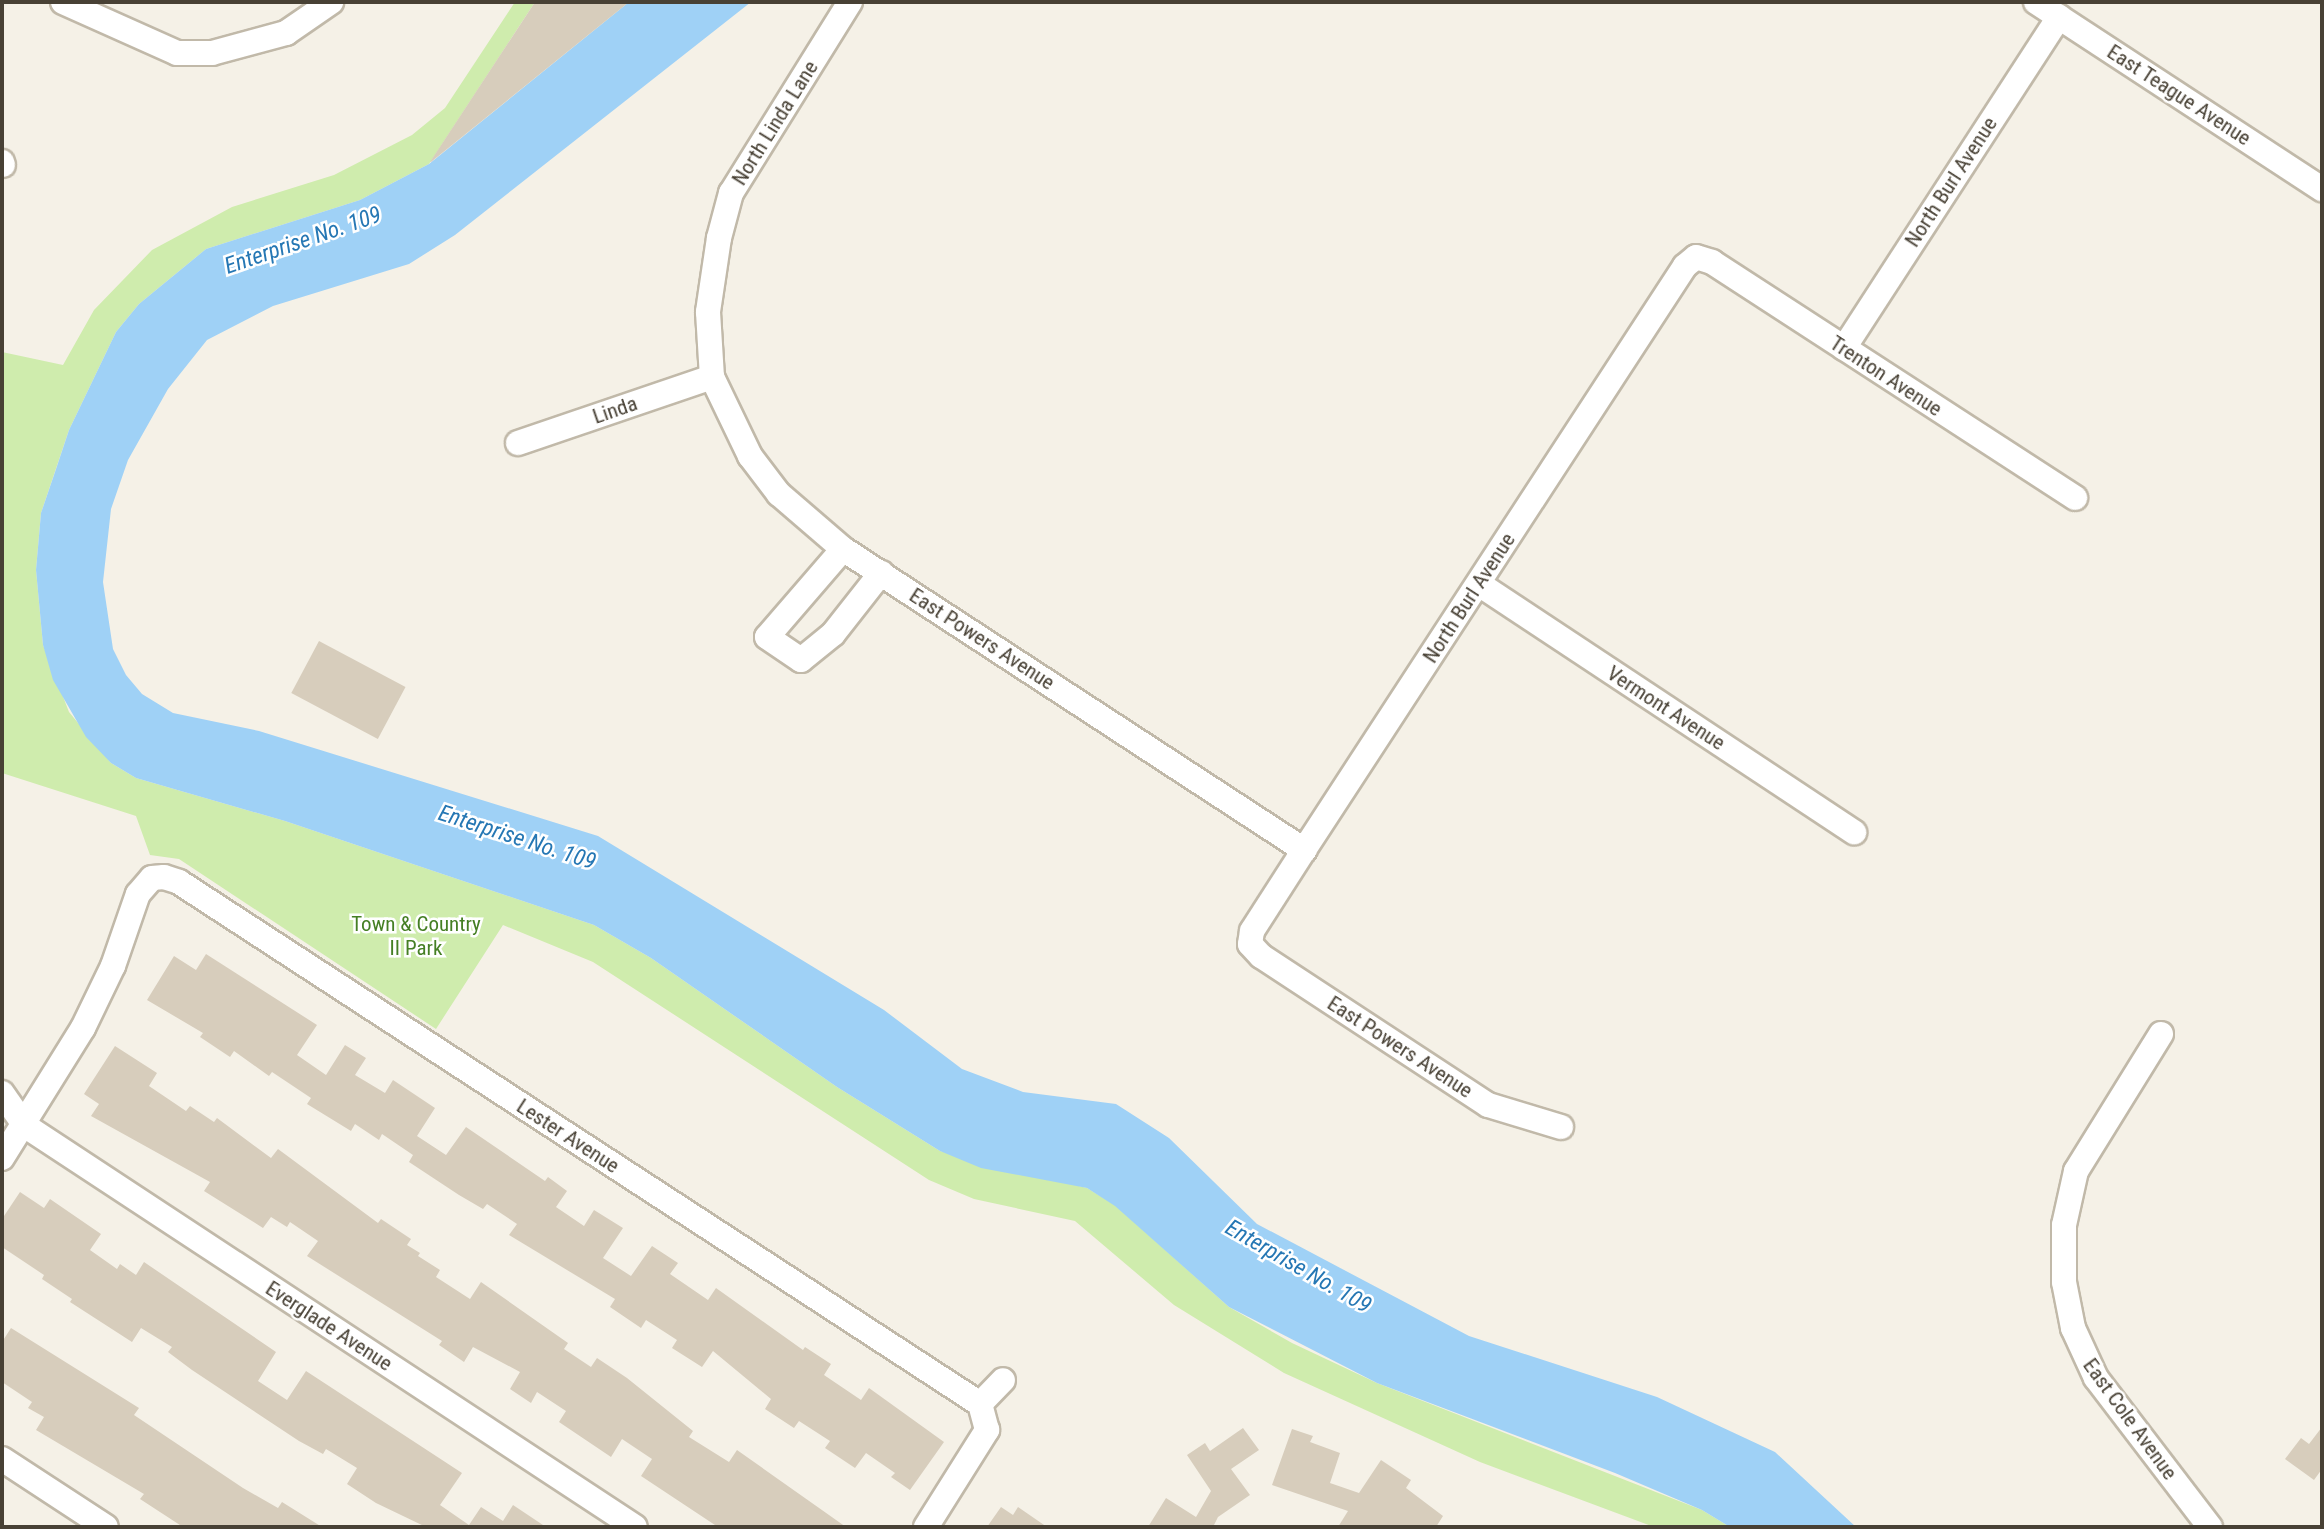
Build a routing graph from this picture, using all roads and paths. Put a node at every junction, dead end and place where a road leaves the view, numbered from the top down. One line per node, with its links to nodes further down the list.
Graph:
1 (63, 2): 2 (street)
2 (331, 2)
3 (850, 2): 9 (street, North Linda Lane)
4 (2036, 2): 5 (street, East Teague Avenue)
5 (2059, 17): 6 (street, East Teague Avenue); 8 (street, North Burl Avenue)
6 (2322, 189)
7 (1696, 257): 8 (street, Trenton Avenue); 14 (street, North Burl Avenue)
8 (1843, 348): 11 (street, Trenton Avenue)
9 (712, 377): 10 (street, Linda); 12 (street, East Powers Avenue)
10 (518, 443)
11 (2075, 498)
12 (843, 549): 13 (street, East Powers Avenue); 13 (street)
13 (881, 573): 16 (street, East Powers Avenue)
14 (1479, 584): 15 (street, Vermont Avenue); 16 (street, North Burl Avenue)
15 (1854, 832)
16 (1304, 850): 17 (street, North Burl Avenue)
17 (1250, 944): 21 (street, East Powers Avenue)
18 (2161, 1034): 29 (street, East Cole Avenue)
19 (2, 1093): 20 (street, Everglade Avenue)
20 (13, 1125): 22 (street); 24 (street, Lester Avenue); 27 (street, Everglade Avenue)
21 (1561, 1127)
22 (2, 1158)
23 (1003, 1380): 24 (street)
24 (980, 1404): 28 (street)
25 (2, 1459): 26 (street)
26 (106, 1527)
27 (635, 1527)
28 (926, 1527)
29 (2210, 1527)

